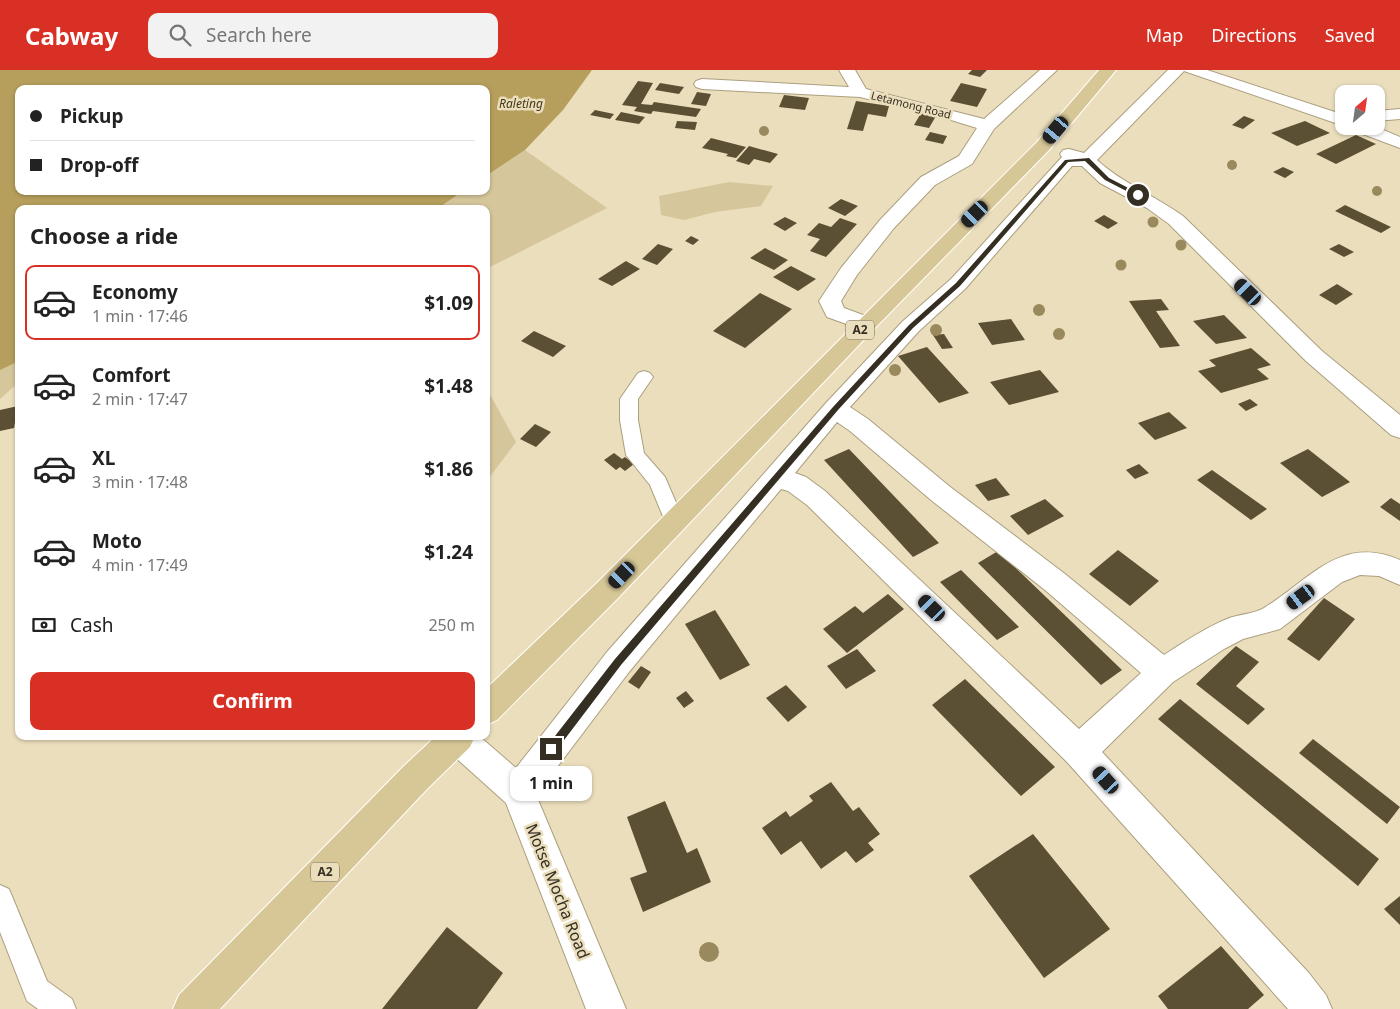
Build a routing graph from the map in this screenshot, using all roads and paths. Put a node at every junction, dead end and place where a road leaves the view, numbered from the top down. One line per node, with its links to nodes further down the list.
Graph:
1 (847, 70): 7 (street, Letamong Road)
2 (1048, 70): 11 (street)
3 (1108, 70): 14 (main road, A2)
4 (1177, 70): 15 (street)
5 (1191, 70): 10 (street)
6 (702, 84): 7 (street)
7 (860, 92): 11 (street, Letamong Road)
8 (1400, 114): 9 (street)
9 (1385, 115)
10 (1335, 118)
11 (987, 126): 16 (street)
12 (1379, 135): 13 (street)
13 (1400, 144)
14 (1043, 146): 15 (street); 16 (main road, A2)
15 (1087, 160): 18 (street); 19 (street)
16 (866, 324): 21 (main road, A2)
17 (644, 377): 21 (lane)
18 (835, 409): 20 (street); 23 (street)
19 (1400, 429)
20 (776, 478): 27 (street); 28 (street)
21 (674, 521): 24 (main road, A2)
22 (1400, 573): 23 (street)
23 (1162, 672): 27 (street)
24 (490, 706)
25 (454, 740): 31 (main road, A2)
26 (460, 740): 28 (street, Motse Mocha Road)
27 (1079, 751): 33 (street)
28 (518, 792): 32 (street, Motse Mocha Road)
29 (0, 898): 30 (lane)
30 (62, 1009)
31 (193, 1009)
32 (606, 1009)
33 (1312, 1009)

